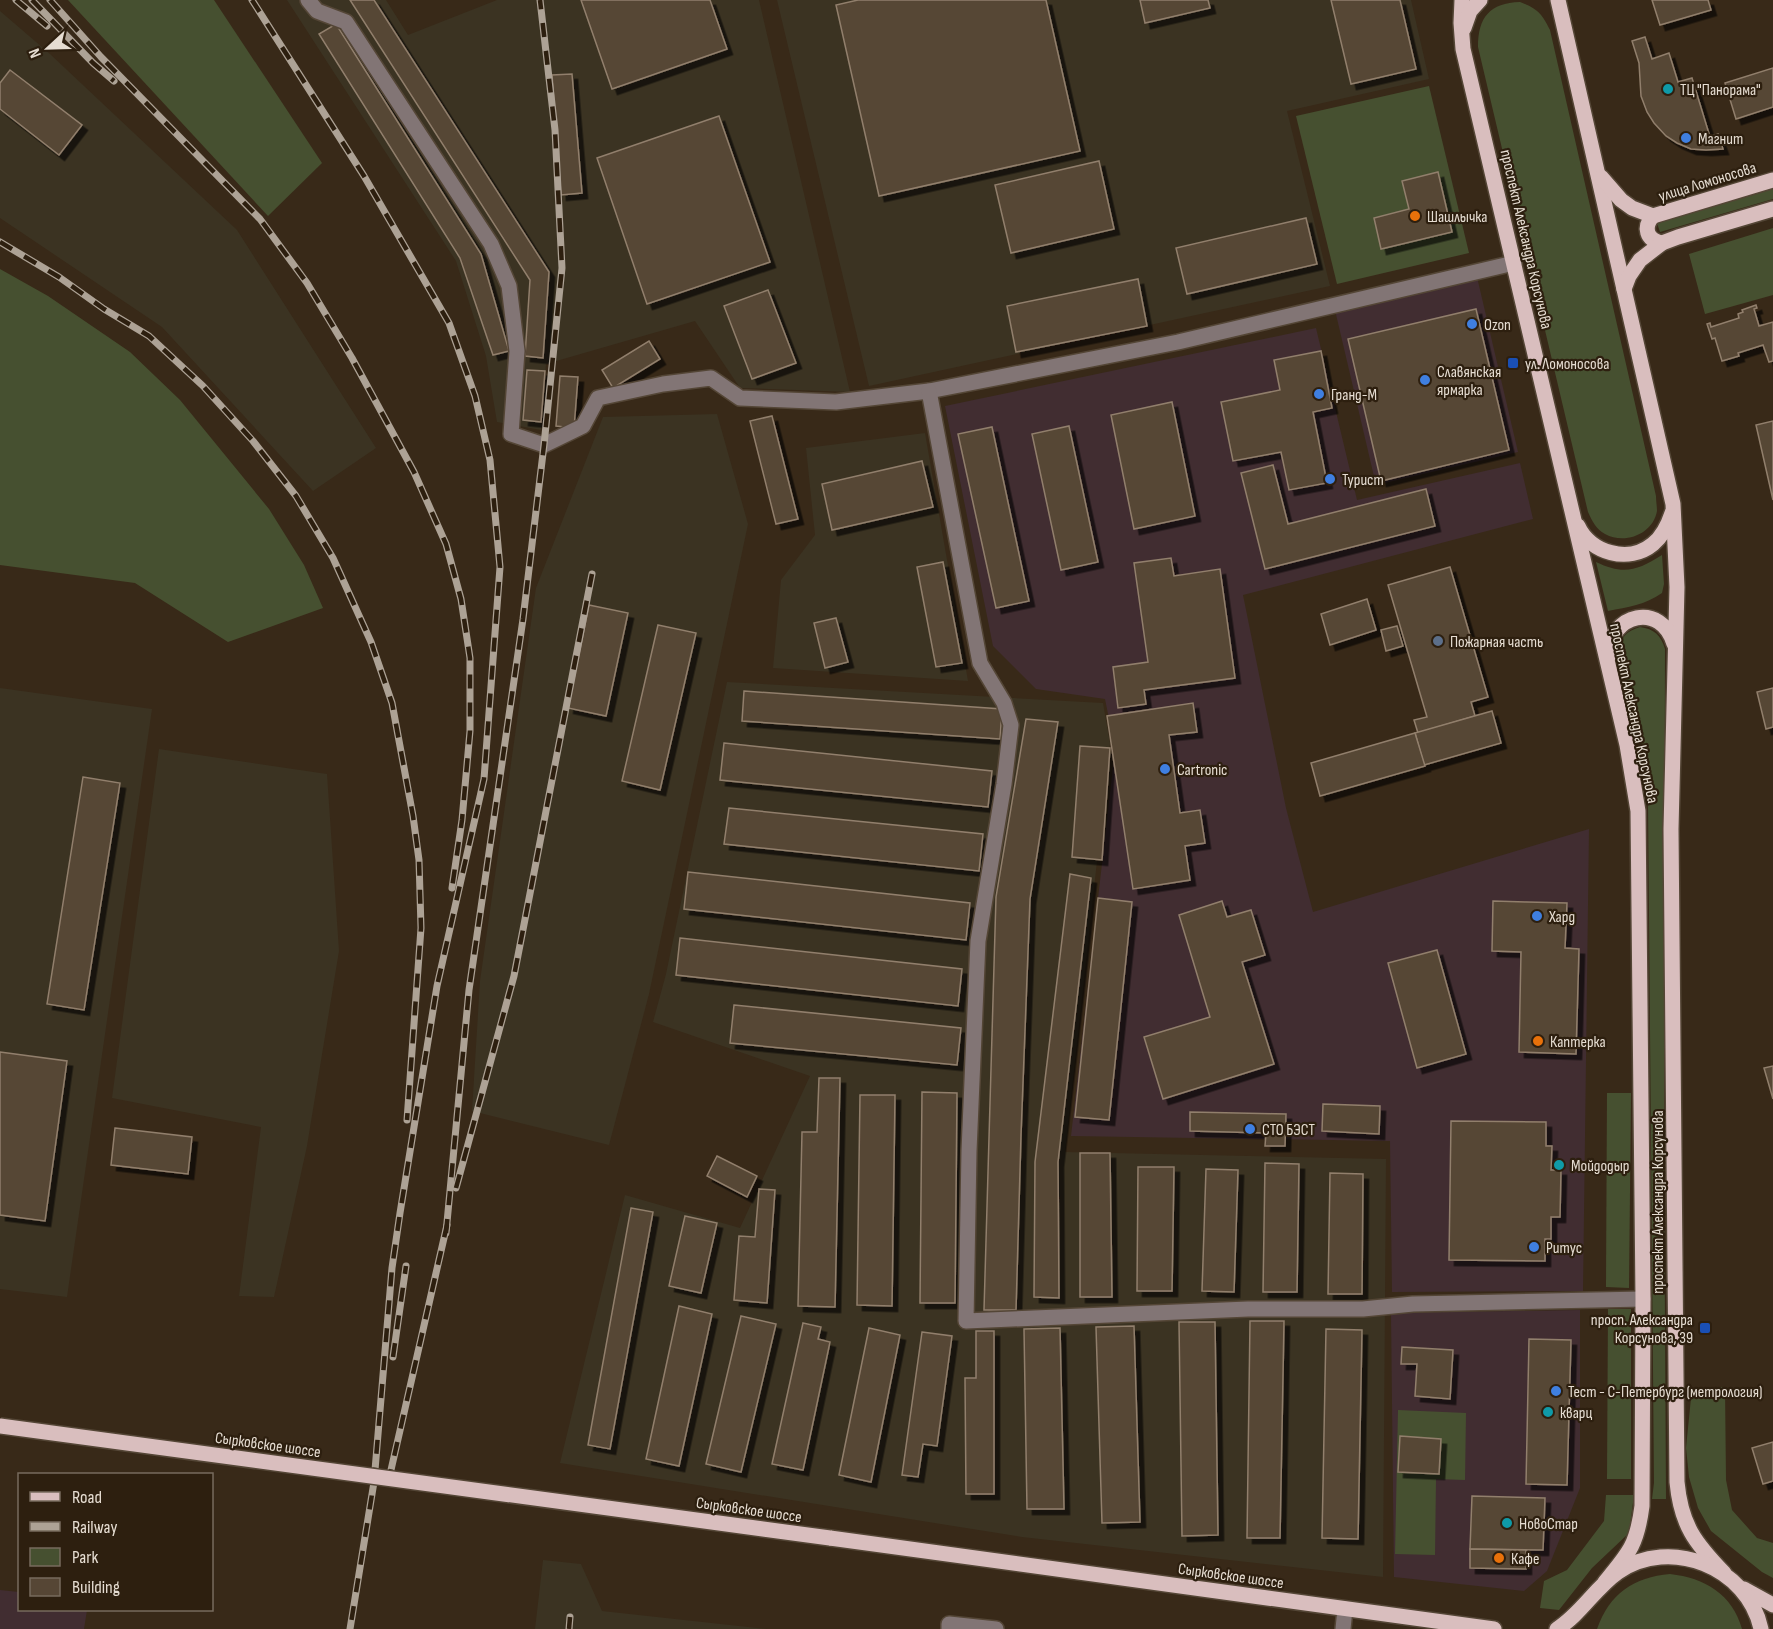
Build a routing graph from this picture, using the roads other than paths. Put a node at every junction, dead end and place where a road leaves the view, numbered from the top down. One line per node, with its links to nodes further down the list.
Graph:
1 (308, 0): 15 (street)
2 (1462, 0): 7 (main road, проспект Александра Корсунова)
3 (1480, 0): 7 (main road)
4 (1549, 0): 6 (main road)
5 (1558, 0): 6 (main road, проспект Александра Корсунова)
6 (1564, 26): 8 (main road, проспект Александра Корсунова)
7 (1462, 39): 13 (main road, проспект Александра Корсунова)
8 (1598, 171): 11 (main road, улица Ломоносова); 14 (main road, проспект Александра Корсунова)
9 (1773, 180): 11 (main road, улица Ломоносова)
10 (1773, 209): 12 (main road)
11 (1653, 216): 12 (main road)
12 (1662, 243): 14 (main road)
13 (1514, 263): 15 (street); 17 (main road, проспект Александра Корсунова)
14 (1624, 289): 16 (main road, проспект Александра Корсунова)
15 (929, 391): 20 (street)
16 (1673, 504): 17 (main road); 18 (main road, проспект Александра Корсунова)
17 (1574, 517): 19 (main road, проспект Александра Корсунова)
18 (1675, 647): 19 (main road); 22 (main road, проспект Александра Корсунова)
19 (1609, 672): 20 (main road, проспект Александра Корсунова)
20 (1644, 1299): 23 (main road, проспект Александра Корсунова)
21 (0, 1426): 26 (main road, Сырковское шоссе, bridge)
22 (1728, 1577): 23 (main road); 25 (main road); 33 (main road)
23 (1605, 1582): 24 (main road, проспект Александра Корсунова)
24 (1592, 1597): 31 (main road); 32 (main road)
25 (1773, 1605)
26 (1345, 1609): 29 (street); 30 (main road, Сырковское шоссе)
27 (949, 1627): 28 (street)
28 (996, 1629)
29 (1343, 1629)
30 (1494, 1629)
31 (1557, 1629)
32 (1578, 1629)
33 (1761, 1629)

